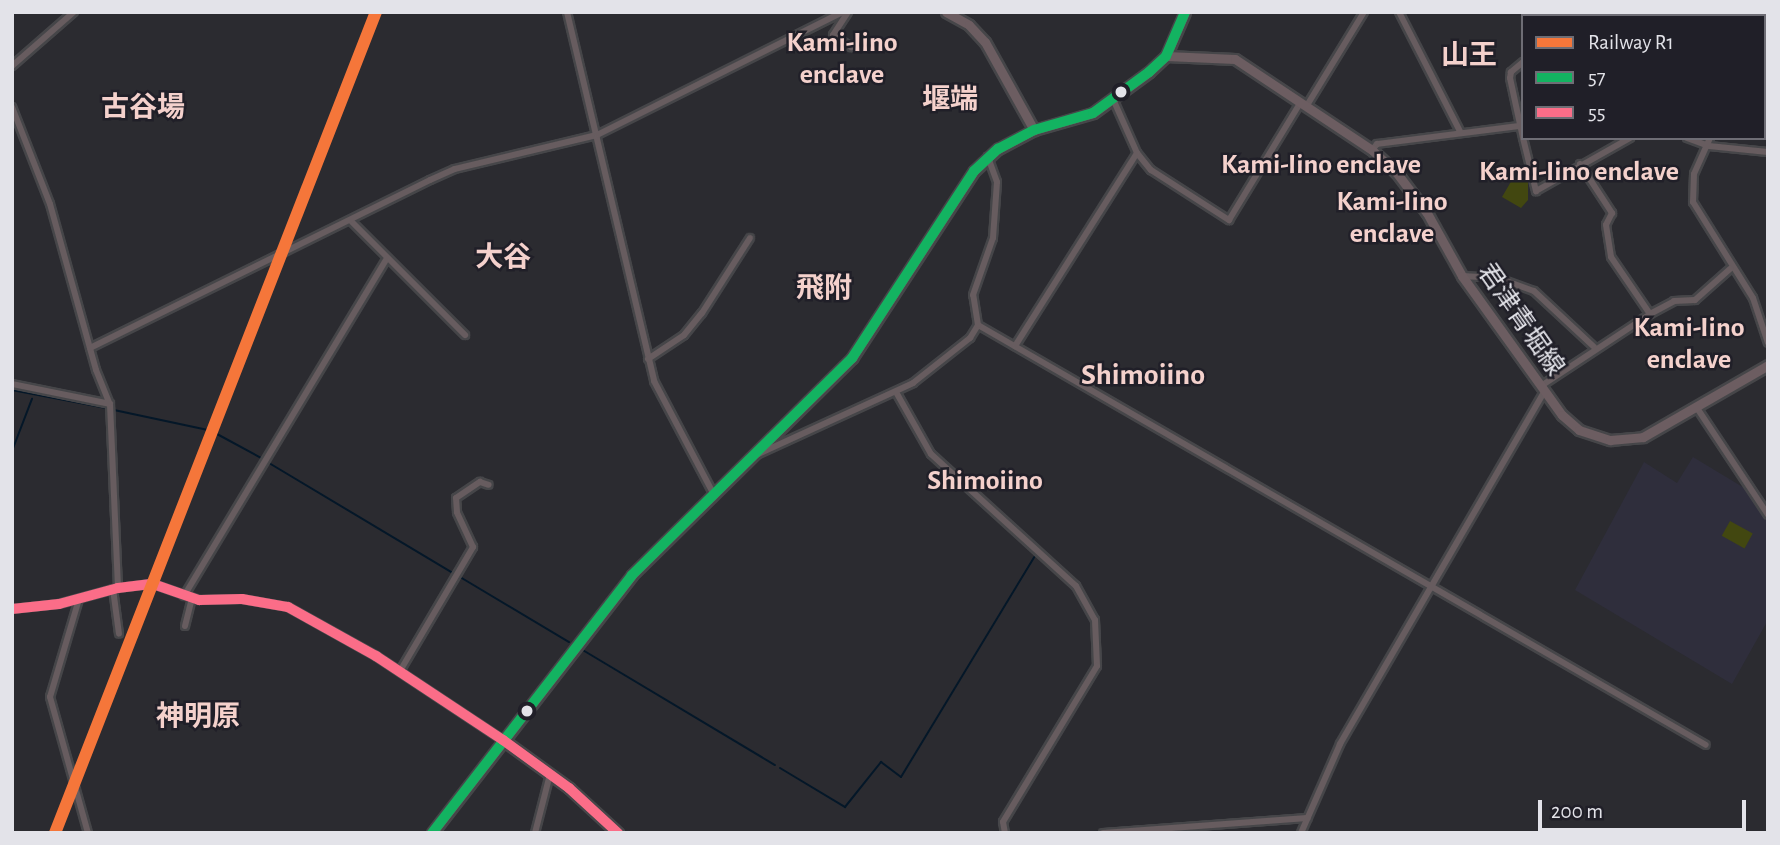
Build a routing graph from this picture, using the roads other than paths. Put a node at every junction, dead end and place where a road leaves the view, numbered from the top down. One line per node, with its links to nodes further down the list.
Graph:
1 (74, 12): 11 (street)
2 (568, 12): 20 (street)
3 (846, 12): 8 (street); 20 (street)
4 (946, 12): 17 (main road)
5 (1185, 12): 9 (main road)
6 (1364, 12): 14 (street)
7 (1399, 12): 19 (street)
8 (851, 47)
9 (1166, 57): 12 (main road); 14 (main road, 君津青堀線)
10 (1521, 64): 13 (street)
11 (12, 66)
12 (1113, 99): 17 (main road); 26 (street)
13 (1519, 104): 16 (street)
14 (1303, 105): 24 (main road, 君津青堀線); 26 (street)
15 (12, 107): 40 (street)
16 (1520, 126): 18 (street); 19 (street)
17 (1034, 130): 27 (main road)
18 (1521, 130)
19 (1460, 131): 24 (street)
20 (597, 135): 29 (street); 41 (street)
21 (1523, 140): 28 (street)
22 (1626, 140): 28 (street)
23 (1710, 142): 25 (street); 32 (street)
24 (1372, 150): 33 (main road, 君津青堀線)
25 (1768, 152)
26 (1137, 153): 38 (street)
27 (988, 157): 35 (street); 48 (main road)
28 (1580, 164): 34 (street)
29 (352, 222): 31 (street); 40 (street)
30 (750, 238): 41 (street)
31 (387, 258): 36 (street); 54 (street)
32 (1730, 269): 34 (street); 37 (street)
33 (1462, 276): 39 (street); 44 (main road, 君津青堀線)
34 (1650, 314): 39 (street)
35 (978, 325): 38 (street); 45 (street)
36 (465, 335)
37 (1768, 343)
38 (1015, 345): 52 (street)
39 (1594, 347): 44 (street)
40 (89, 348): 46 (street)
41 (648, 359): 50 (street)
42 (1768, 365): 47 (main road, 君津青堀線)
43 (12, 384): 46 (street)
44 (1543, 388): 47 (main road, 君津青堀線); 52 (street)
45 (896, 391): 48 (street); 68 (street)
46 (110, 404): 53 (street)
47 (1698, 408): 51 (street)
48 (756, 455): 50 (main road)
49 (489, 485): 59 (street)
50 (714, 495): 60 (main road)
51 (1768, 515)
52 (1432, 584): 61 (street); 63 (street)
53 (115, 589): 54 (street); 55 (street); 58 (street)
54 (188, 597): 57 (street); 59 (street)
55 (79, 599): 56 (street); 64 (street)
56 (12, 608)
57 (186, 626)
58 (119, 634)
59 (400, 671): 60 (street)
60 (503, 740): 62 (main road); 65 (main road)
61 (1706, 745)
62 (550, 774): 66 (street); 67 (main road)
63 (1307, 818): 69 (street); 70 (street)
64 (88, 833)
65 (432, 833)
66 (535, 833)
67 (618, 833)
68 (1005, 833)
69 (1103, 833)
70 (1301, 833)

